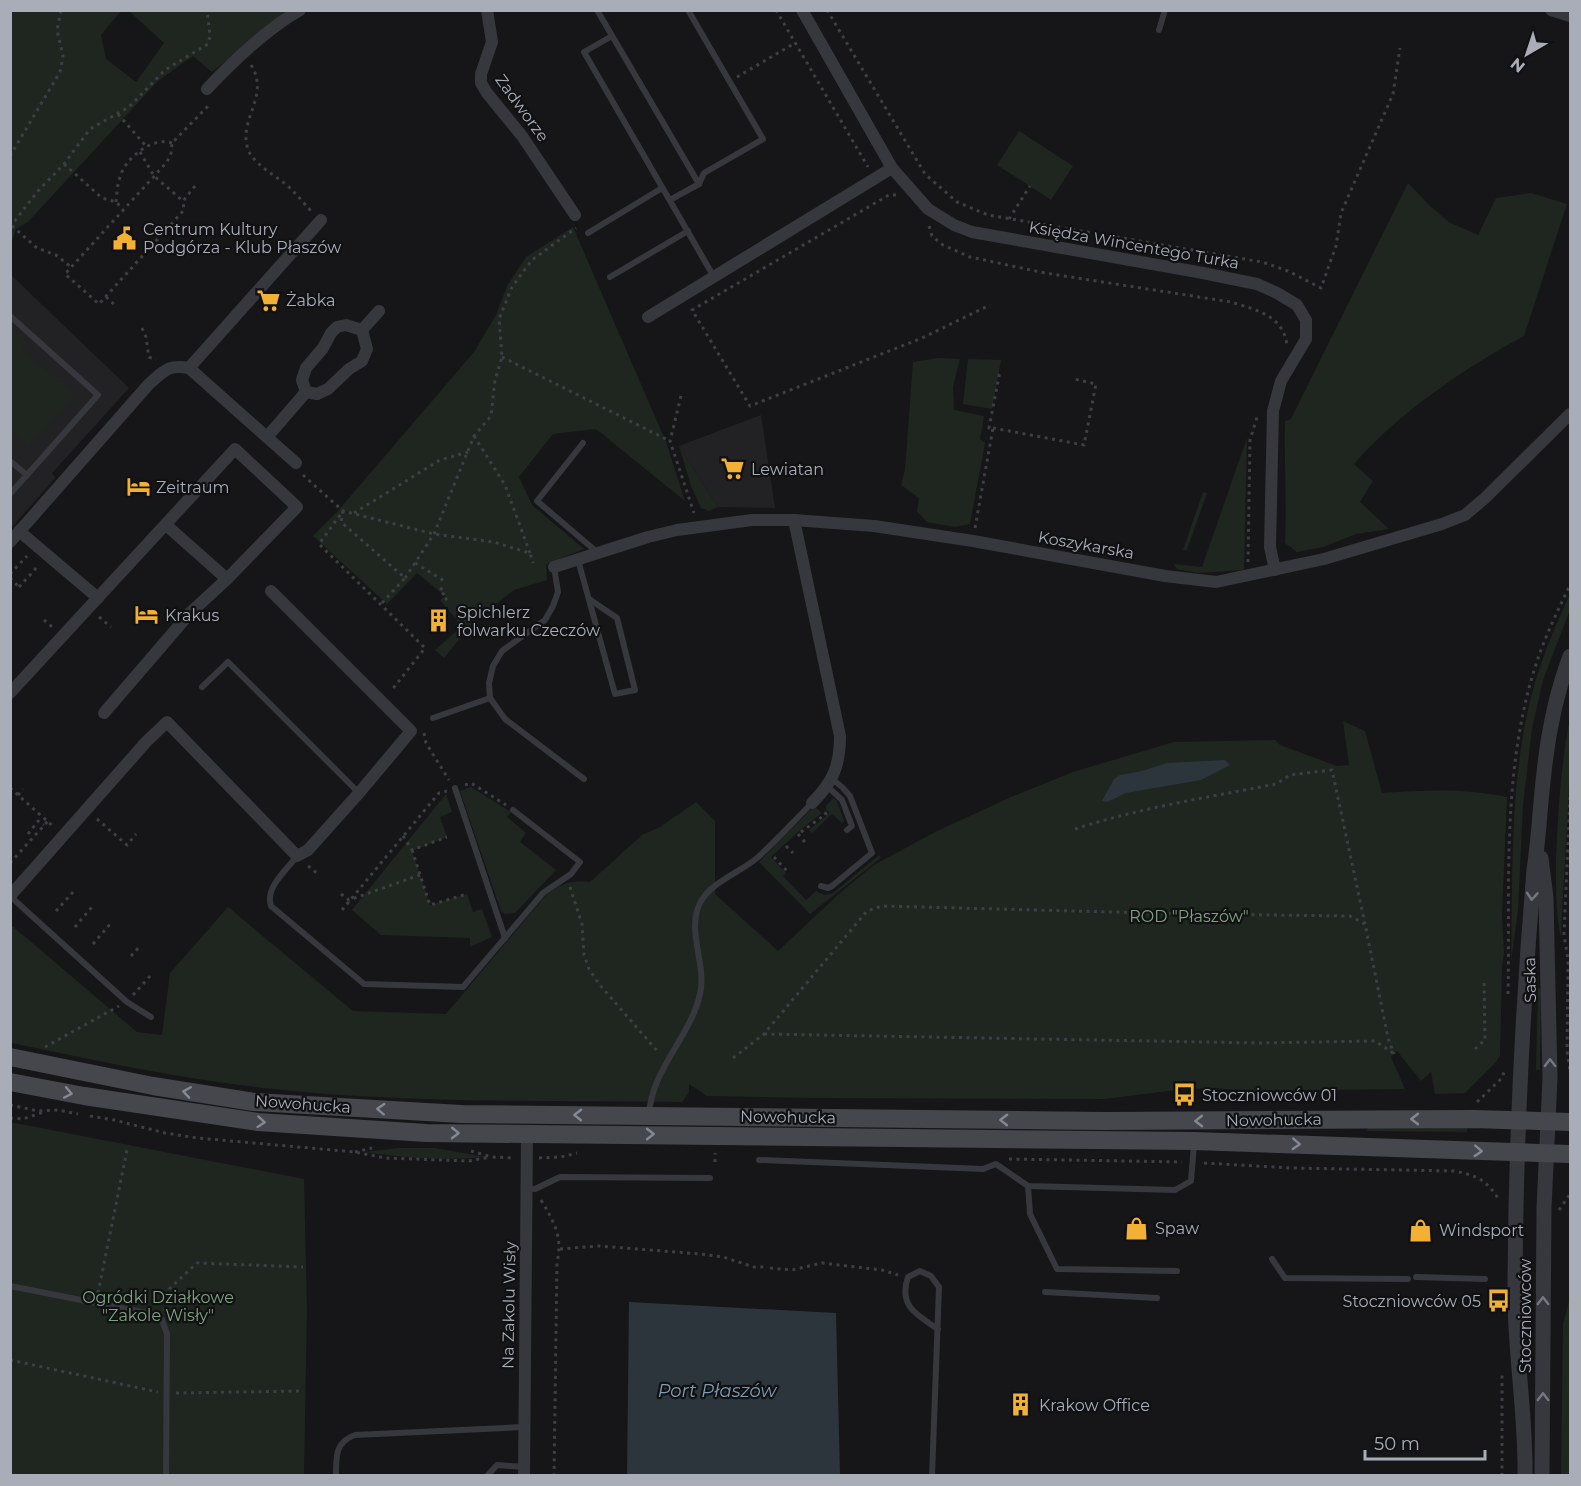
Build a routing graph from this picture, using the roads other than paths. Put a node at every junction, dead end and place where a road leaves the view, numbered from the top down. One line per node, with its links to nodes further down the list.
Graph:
1 (300, 10): 11 (street)
2 (487, 10): 16 (street, Zadworze)
3 (597, 10): 10 (lane)
4 (688, 10): 13 (lane)
5 (802, 10): 12 (street, Księdza Wincentego Turka)
6 (1164, 10): 9 (lane)
7 (1551, 10): 8 (street)
8 (1570, 16)
9 (1160, 30)
10 (612, 36): 13 (lane); 14 (lane)
11 (211, 93)
12 (891, 168): 21 (street); 42 (street, Księdza Wincentego Turka)
13 (699, 184): 15 (lane)
14 (662, 188): 15 (lane); 19 (lane)
15 (670, 200): 18 (lane)
16 (575, 215)
17 (321, 220): 26 (street)
18 (688, 231): 20 (lane); 21 (lane)
19 (588, 233)
20 (610, 277)
21 (714, 277): 24 (street)
22 (379, 311): 25 (street)
23 (10, 316): 33 (lane)
24 (648, 317)
25 (362, 330): 27 (street); 27 (street)
26 (189, 368): 29 (street); 37 (street)
27 (306, 392): 29 (street)
28 (1570, 414): 42 (street, Koszykarska)
29 (267, 437): 32 (street)
30 (583, 443): 39 (lane)
31 (10, 461): 33 (lane)
32 (296, 463)
33 (27, 475): 34 (lane)
34 (10, 494)
35 (794, 520): 39 (street, Koszykarska); 42 (street, Koszykarska); 54 (street)
36 (166, 525): 43 (street); 43 (street); 45 (street)
37 (19, 531): 38 (street); 45 (street)
38 (10, 542)
39 (597, 553): 40 (street, Koszykarska)
40 (578, 560): 41 (street, Koszykarska); 46 (lane)
41 (554, 567): 50 (lane)
42 (1275, 570)
43 (226, 579): 51 (street)
44 (271, 591): 56 (street)
45 (98, 598): 49 (street)
46 (589, 599): 46 (lane)
47 (1570, 656): 60 (street, Saska)
48 (202, 687): 56 (lane)
49 (10, 693)
50 (490, 698): 52 (lane); 53 (lane)
51 (104, 713)
52 (434, 718)
53 (584, 779)
54 (831, 786): 57 (street); 59 (lane); 62 (lane)
55 (455, 788): 64 (lane)
56 (359, 793): 61 (street)
57 (812, 803): 68 (lane)
58 (513, 810): 64 (lane)
59 (847, 830)
60 (1539, 838): 69 (street, Saska, one-way to 69); 70 (street, Saska, one-way to 60)
61 (297, 856): 63 (street); 64 (lane)
62 (821, 886)
63 (11, 896): 65 (lane)
64 (505, 938)
65 (151, 1017)
66 (10, 1057): 68 (main road, Nowohucka, one-way to 66)
67 (10, 1082): 72 (main road, Nowohucka, one-way to 72)
68 (649, 1116): 69 (main road, Nowohucka, one-way to 68)
69 (1518, 1119): 70 (main road, Nowohucka); 74 (street, Stoczniowców)
70 (1549, 1121): 71 (main road, Nowohucka); 75 (street, Stoczniowców)
71 (1570, 1122)
72 (527, 1134): 73 (main road, Nowohucka, one-way to 73); 80 (street, Na Zakolu Wisły)
73 (1194, 1141): 74 (main road, Nowohucka, one-way to 74); 79 (lane)
74 (1516, 1153): 75 (main road, Nowohucka); 96 (street, Stoczniowców)
75 (1547, 1154): 76 (main road, Nowohucka); 97 (street, Stoczniowców, one-way to 75)
76 (1570, 1154)
77 (759, 1160): 79 (lane)
78 (710, 1178): 80 (lane)
79 (1028, 1186): 82 (lane)
80 (531, 1188): 90 (street, Na Zakolu Wisły)
81 (1272, 1259): 84 (lane)
82 (1177, 1271)
83 (1416, 1277): 85 (lane)
84 (1408, 1279)
85 (1485, 1279)
86 (10, 1286): 92 (lane)
87 (1045, 1292): 88 (lane)
88 (1157, 1298)
89 (938, 1329): 89 (lane); 95 (lane)
90 (525, 1426): 91 (street, Na Zakolu Wisły); 93 (lane)
91 (524, 1471): 94 (lane)
92 (166, 1476)
93 (336, 1476)
94 (487, 1476)
95 (932, 1476)
96 (1525, 1476)
97 (1542, 1476)

